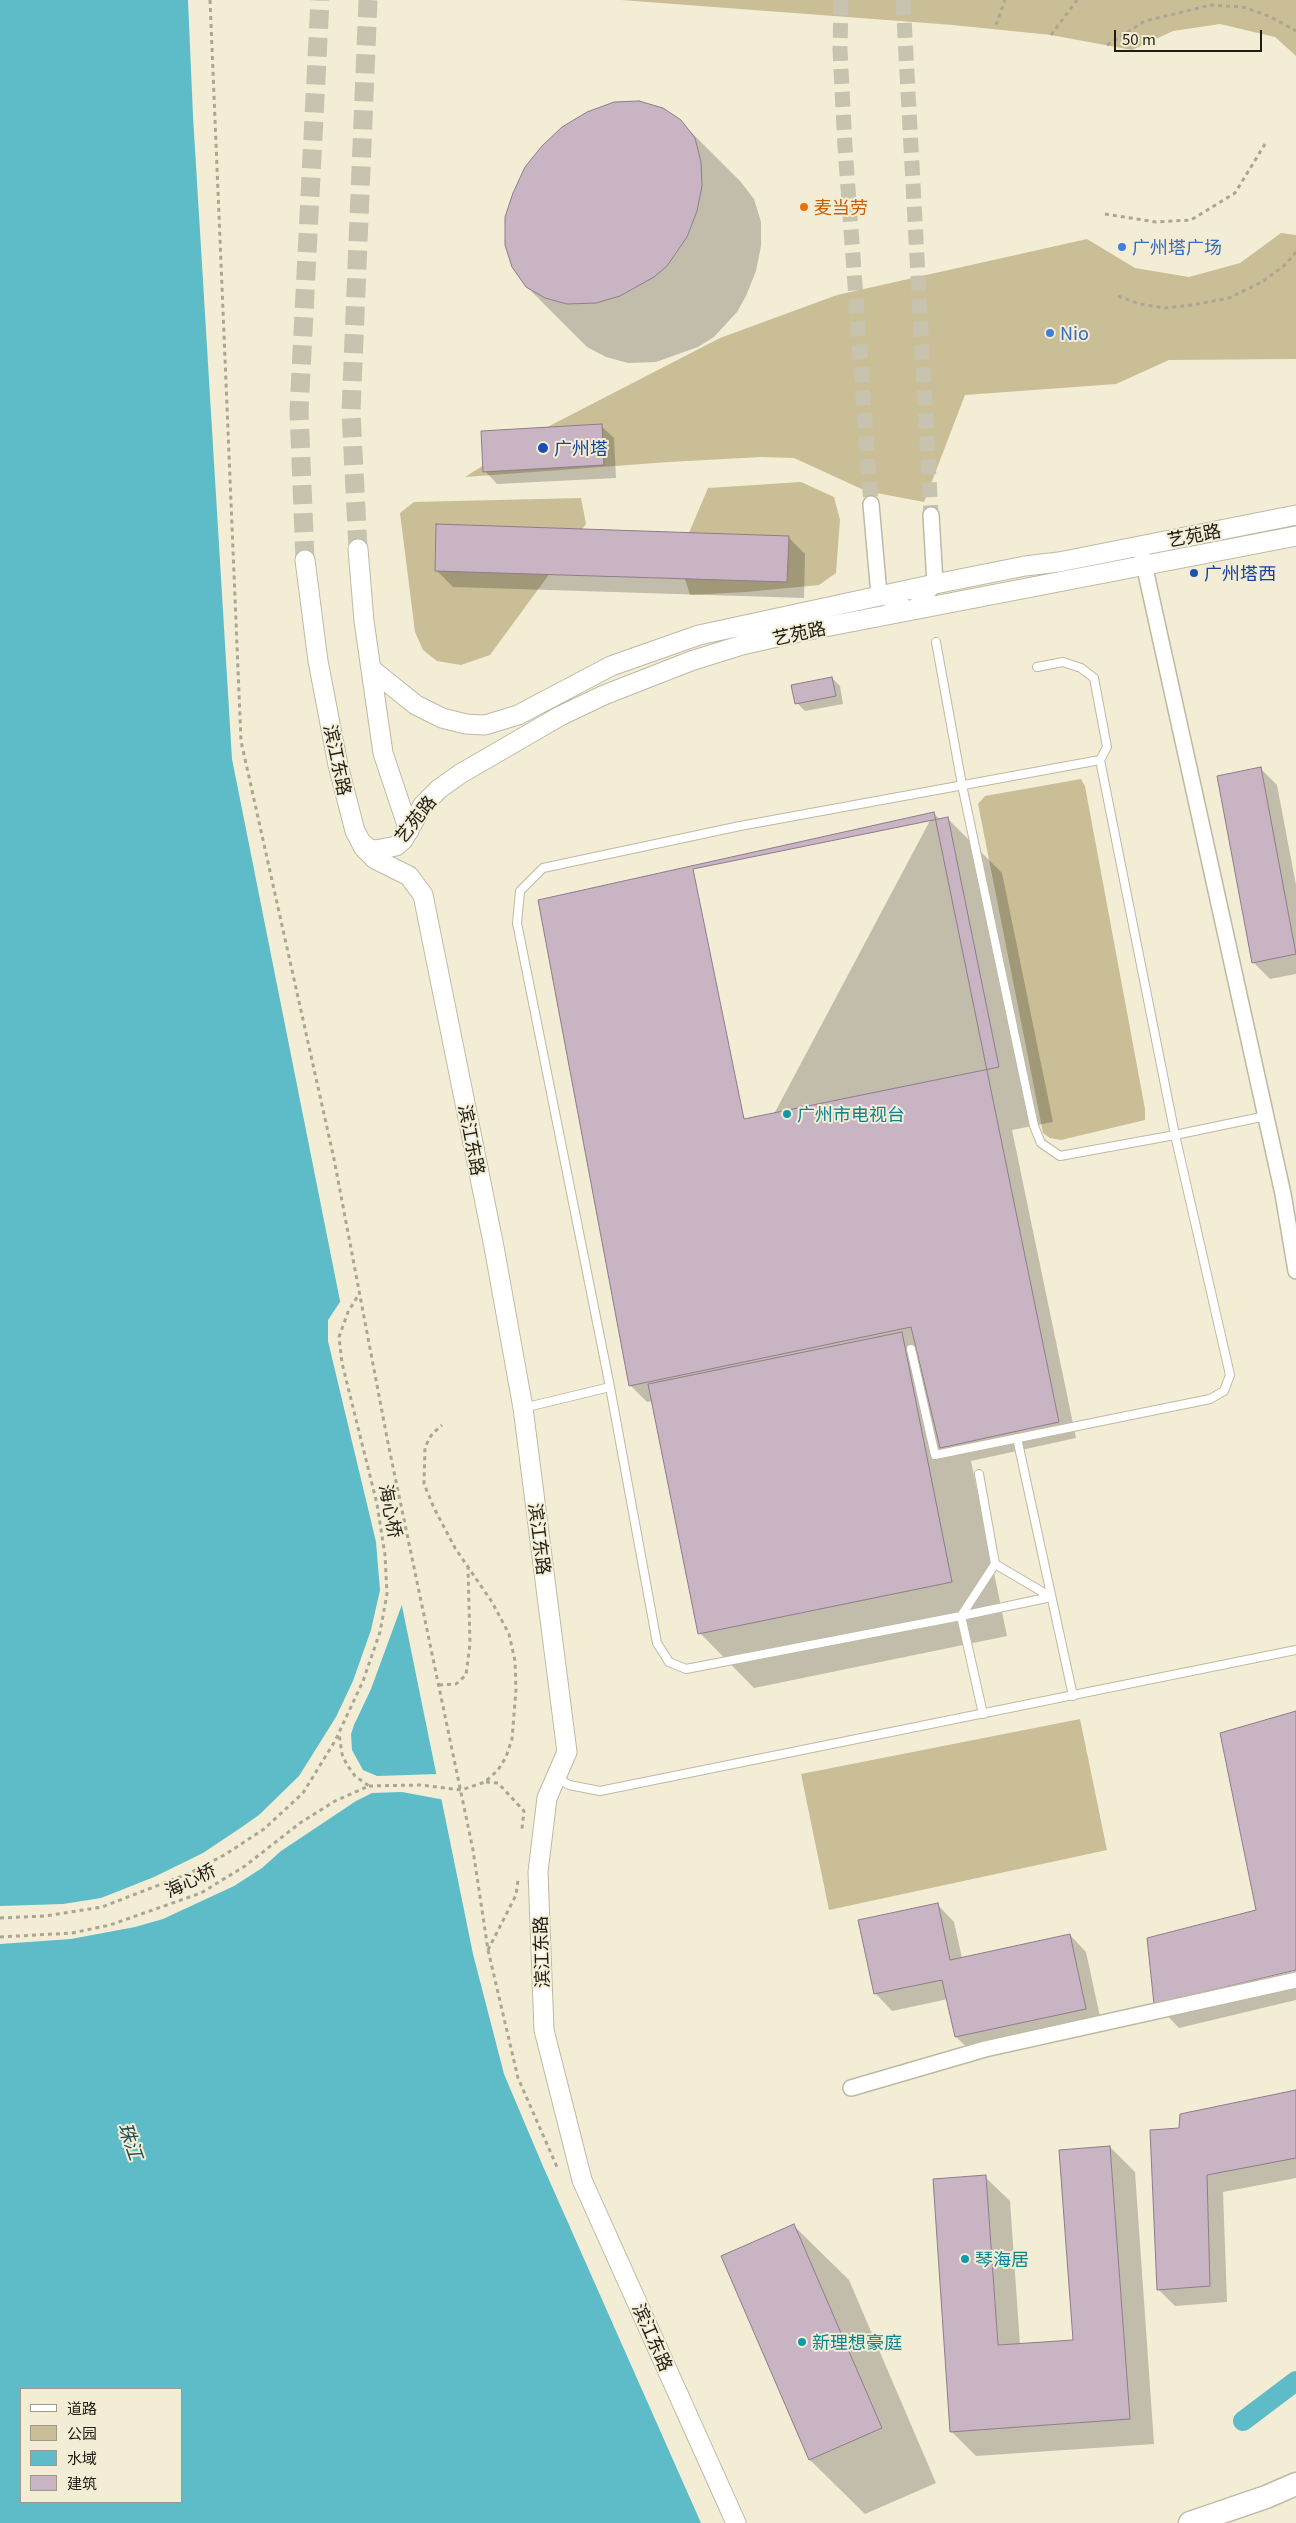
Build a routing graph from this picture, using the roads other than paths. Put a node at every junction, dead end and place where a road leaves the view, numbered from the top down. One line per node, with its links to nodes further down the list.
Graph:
1 (871, 504): 10 (street)
2 (931, 515): 9 (street)
3 (1296, 515): 5 (street, 艺苑路)
4 (1296, 536): 8 (street, 艺苑路)
5 (1140, 546): 8 (street); 9 (street, 艺苑路)
6 (358, 549): 14 (street)
7 (306, 560): 18 (street, 滨江东路)
8 (1144, 566): 11 (street, 艺苑路); 19 (street)
9 (935, 584): 10 (street, 艺苑路); 11 (street)
10 (879, 596): 11 (street); 14 (street, 艺苑路)
11 (912, 610): 17 (street, 艺苑路)
12 (936, 642): 16 (lane)
13 (1037, 667): 15 (lane)
14 (370, 668): 17 (street)
15 (1100, 760): 16 (lane); 20 (lane)
16 (962, 785): 20 (lane); 24 (lane)
17 (409, 831): 18 (street, 艺苑路)
18 (361, 843): 25 (street, 滨江东路)
19 (1266, 1116): 20 (lane); 21 (street)
20 (1175, 1135): 26 (lane)
21 (1289, 1192): 22 (street)
22 (1296, 1271)
23 (911, 1349): 26 (lane)
24 (610, 1387): 25 (lane); 30 (lane)
25 (523, 1408): 34 (street, 滨江东路)
26 (1017, 1438): 29 (lane)
27 (980, 1474): 28 (lane)
28 (995, 1564): 29 (lane); 30 (lane)
29 (1051, 1597): 30 (lane); 32 (lane)
30 (961, 1616): 33 (lane)
31 (1296, 1650): 32 (lane)
32 (1072, 1696): 33 (lane)
33 (983, 1714): 34 (lane)
34 (556, 1778): 38 (street, 滨江东路)
35 (1296, 1980): 36 (street)
36 (851, 2088)
37 (1296, 2484): 39 (main road)
38 (736, 2523)
39 (1190, 2523)

